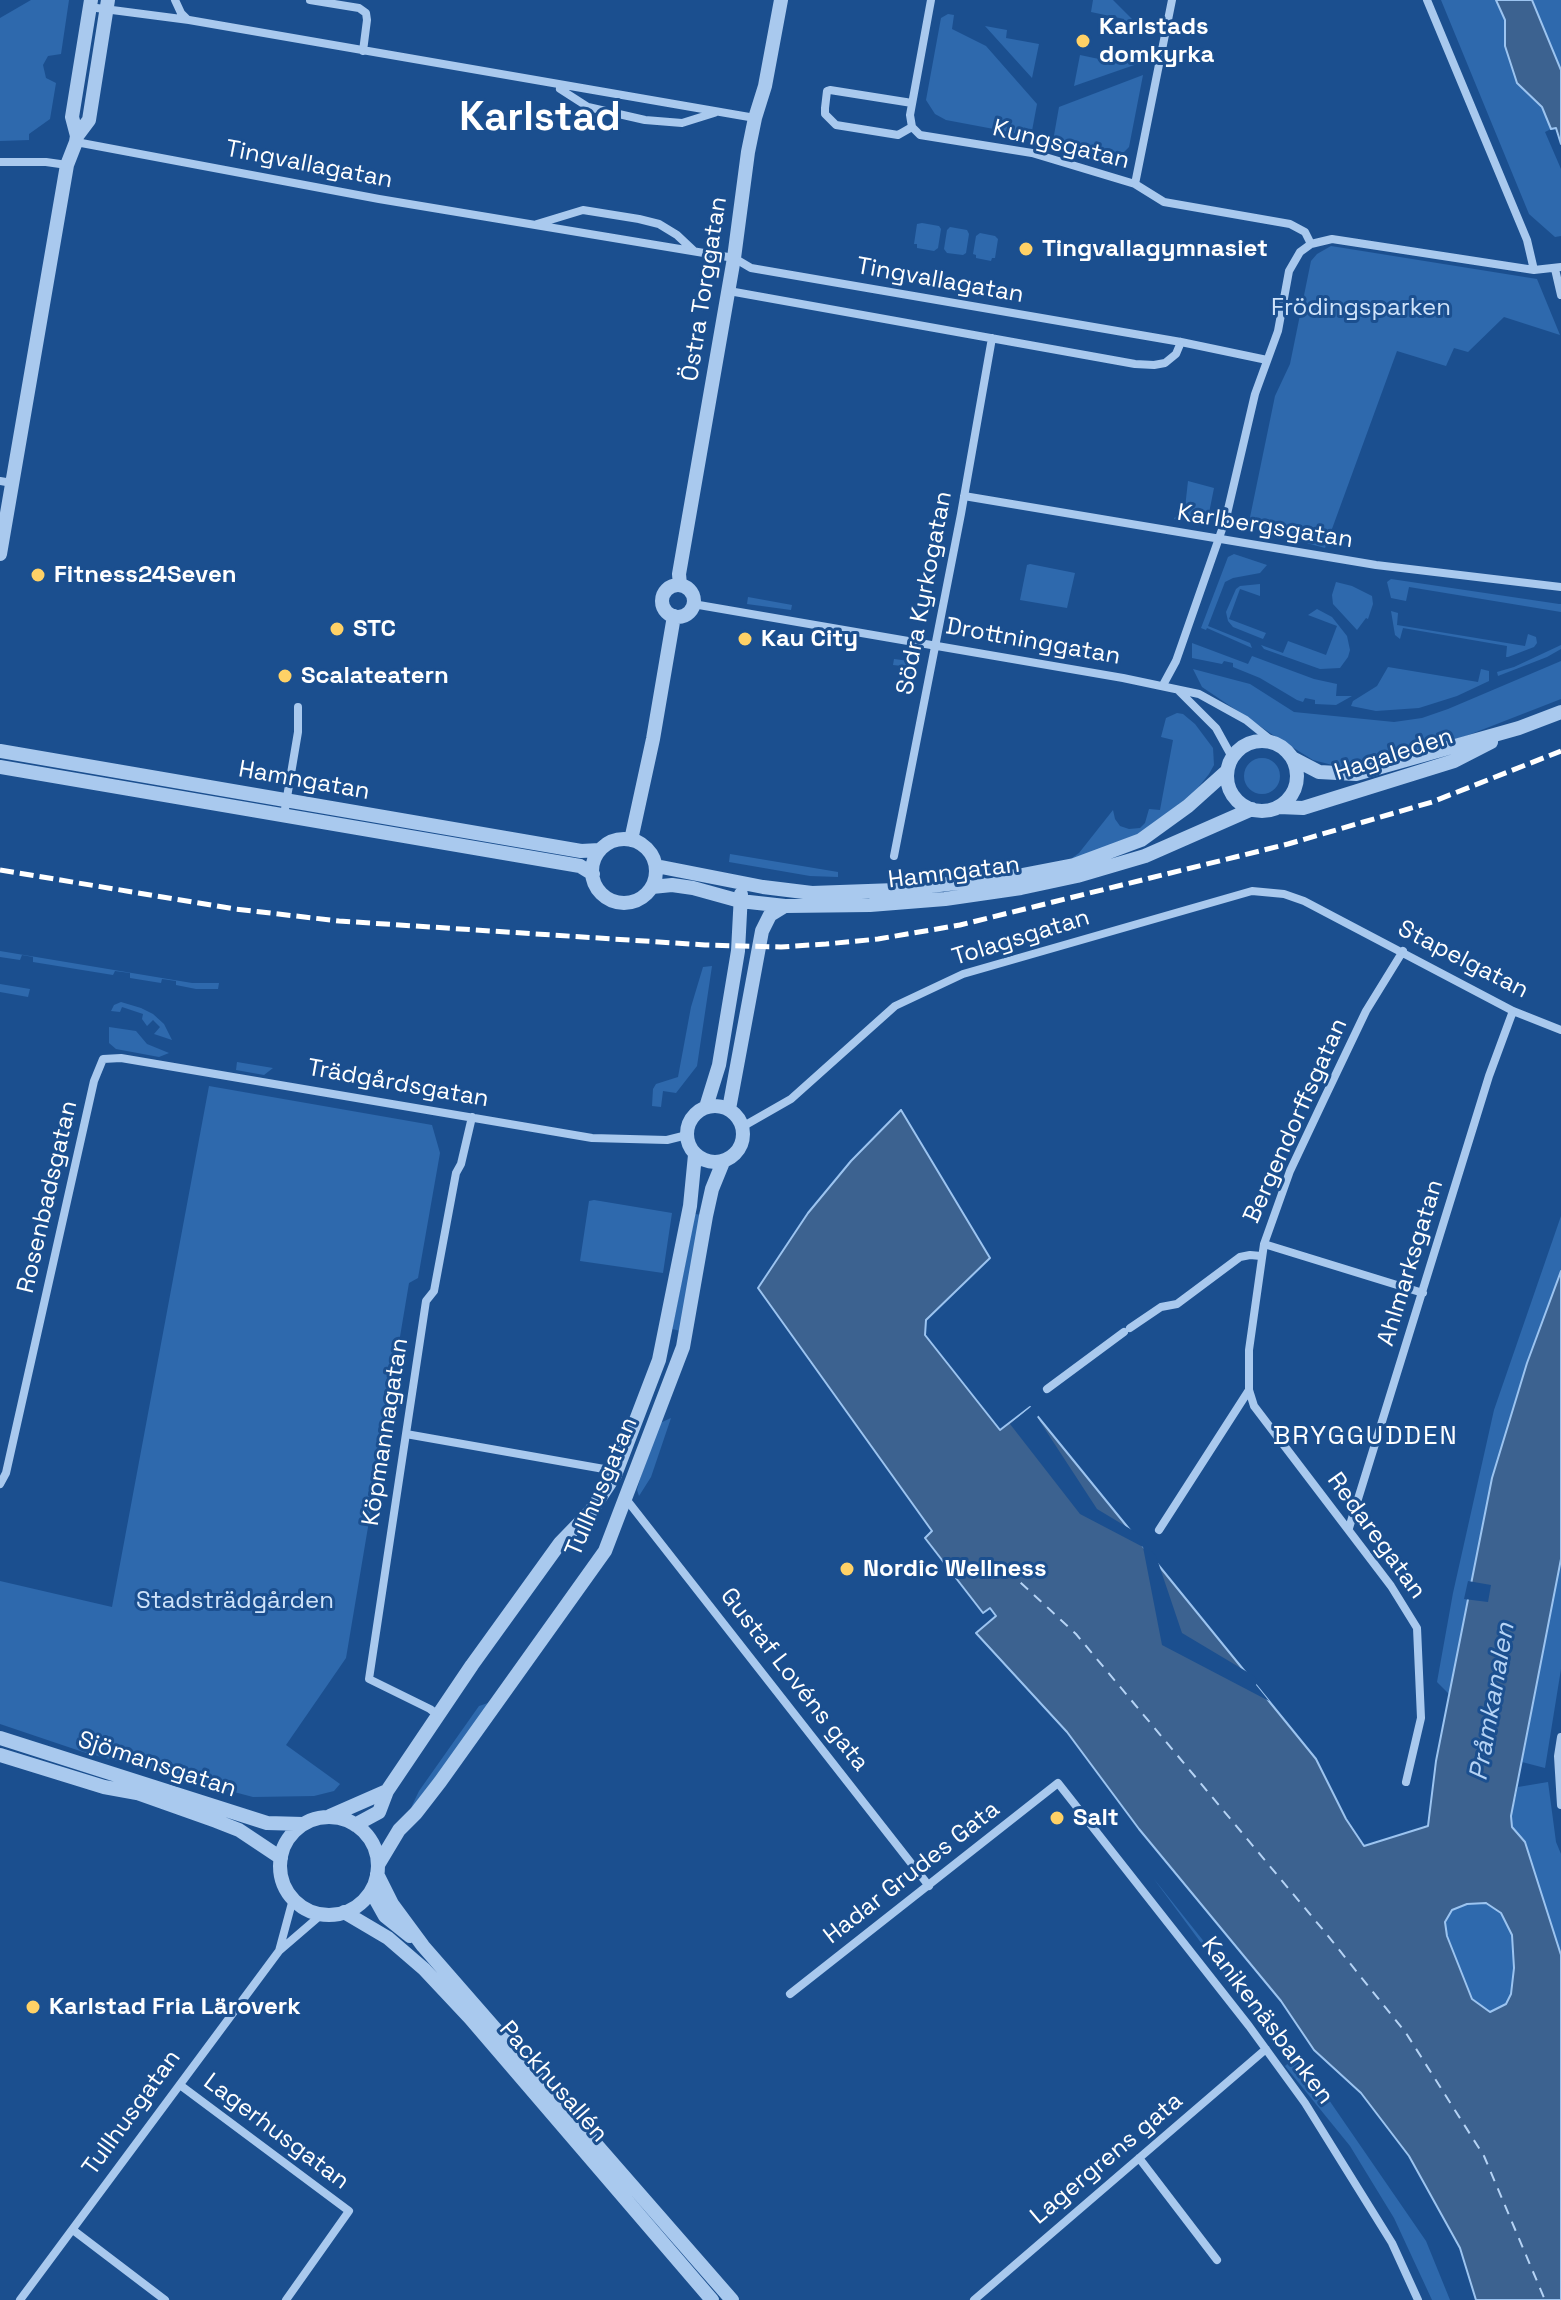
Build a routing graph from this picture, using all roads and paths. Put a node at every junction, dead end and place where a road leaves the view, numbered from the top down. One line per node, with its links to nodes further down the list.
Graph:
1 (175, 0): 9 (street)
2 (310, 0): 10 (street)
3 (781, 0): 14 (street, Östra Torggatan)
4 (931, 0): 12 (street)
5 (1172, 0): 19 (street)
6 (1427, 0): 25 (street)
7 (90, 4): 8 (street); 16 (street)
8 (108, 5): 9 (street); 16 (street)
9 (189, 20): 10 (street)
10 (363, 51): 11 (street)
11 (551, 84): 13 (street); 13 (street)
12 (912, 103): 15 (street); 15 (street, Kungsgatan)
13 (718, 111): 14 (street)
14 (755, 118): 23 (street, Östra Torggatan)
15 (912, 127): 19 (street, Kungsgatan)
16 (77, 139): 18 (street); 20 (street, Tingvallagatan)
17 (0, 162): 18 (street)
18 (67, 165): 31 (street)
19 (1135, 184): 21 (street, Kungsgatan)
20 (535, 225): 22 (street, Tingvallagatan); 22 (street, Tingvallagatan)
21 (1311, 244): 25 (street); 30 (street)
22 (695, 252): 23 (street, Tingvallagatan)
23 (734, 258): 26 (street, Östra Torggatan); 29 (street, Tingvallagatan)
24 (1558, 268): 25 (street); 27 (street)
25 (1534, 270)
26 (729, 291): 28 (street, Tingvallagatan); 35 (street, Östra Torggatan)
27 (1561, 295)
28 (992, 338): 29 (street, Tingvallagatan); 32 (street, Södra Kyrkogatan)
29 (1181, 342): 30 (street, Tingvallagatan)
30 (1267, 360): 33 (street)
31 (6, 482): 34 (street)
32 (964, 496): 33 (street, Karlbergsgatan); 39 (street, Södra Kyrkogatan)
33 (1218, 540): 36 (street, Karlbergsgatan); 40 (street)
34 (0, 554)
35 (680, 585): 37 (street); 38 (street)
36 (1561, 587)
37 (693, 604): 38 (street); 39 (street, Drottninggatan)
38 (674, 616): 53 (street)
39 (935, 646): 40 (street, Drottninggatan); 55 (street, Södra Kyrkogatan)
40 (1163, 685): 41 (street, Drottninggatan)
41 (1177, 689): 45 (street, Drottninggatan); 48 (street, Drottninggatan)
42 (298, 707): 51 (street)
43 (1561, 712): 44 (street, Hagaleden)
44 (1519, 728): 47 (street, Hagaleden); 50 (street, Hagaleden)
45 (1272, 741): 47 (street); 48 (street)
46 (0, 751): 51 (street, Hamngatan)
47 (1294, 759): 50 (street)
48 (1229, 764): 52 (street); 58 (street, Hamngatan)
49 (0, 767): 51 (street, Hamngatan)
50 (1279, 807): 52 (street)
51 (286, 808): 54 (street, Hamngatan); 57 (street, Hamngatan)
52 (1252, 809): 61 (street, Hamngatan)
53 (631, 840): 54 (street); 56 (street)
54 (600, 850): 57 (street)
55 (894, 856)
56 (656, 866): 58 (street, Hamngatan); 59 (street)
57 (593, 874): 59 (street)
58 (742, 882): 60 (street)
59 (652, 887): 60 (street, Hamngatan)
60 (740, 901): 61 (street, Hamngatan); 67 (street)
61 (785, 906): 68 (street)
62 (1347, 923): 63 (street, Stapelgatan); 70 (street, Tolagsgatan)
63 (1403, 951): 64 (street, Stapelgatan); 74 (street, Bergendorffsgatan)
64 (1513, 1011): 65 (street, Stapelgatan); 76 (street, Ahlmarksgatan)
65 (1561, 1030)
66 (103, 1059): 69 (street, Trädgårdsgatan); 81 (street, Rosenbadsgatan)
67 (706, 1107): 68 (street); 71 (street)
68 (729, 1109): 70 (street)
69 (472, 1117): 71 (street, Trädgårdsgatan); 79 (street, Köpmannagatan)
70 (742, 1127): 73 (street)
71 (687, 1135): 72 (street)
72 (695, 1155): 73 (street); 80 (street, Tullhusgatan)
73 (723, 1162): 82 (street, Tullhusgatan)
74 (1264, 1244): 75 (street, Bergendorffsgatan); 76 (street)
75 (1261, 1256): 77 (street); 78 (street, Bergendorffsgatan)
76 (1423, 1293): 83 (street, Ahlmarksgatan)
77 (1047, 1389)
78 (1249, 1390): 83 (street, Redaregatan); 84 (street)
79 (406, 1434): 80 (street); 85 (street, Köpmannagatan)
80 (615, 1475): 85 (street, Tullhusgatan)
81 (0, 1484)
82 (626, 1499): 97 (street, Tullhusgatan); 98 (street, Gustaf Lovéns gata)
83 (1349, 1528): 89 (street, Redaregatan)
84 (1159, 1530)
85 (439, 1716): 91 (street, Tullhusgatan)
86 (1561, 1737): 92 (street)
87 (0, 1738): 94 (street, Sjömansgatan)
88 (0, 1755): 96 (street, Sjömansgatan)
89 (1406, 1782)
90 (1058, 1783): 98 (street, Hadar Grudes Gata); 106 (street, Kanikenäsbanken)
91 (387, 1791): 93 (street); 95 (street, Tullhusgatan)
92 (1561, 1805)
93 (326, 1817): 94 (street); 95 (street)
94 (303, 1824): 96 (street)
95 (355, 1825): 97 (street)
96 (281, 1865): 100 (street)
97 (377, 1870): 99 (street); 103 (street, Packhusallén)
98 (929, 1886): 105 (street, Hadar Grudes Gata)
99 (371, 1891): 101 (street); 103 (street, Packhusallén)
100 (293, 1899): 102 (street); 104 (street, Tullhusgatan)
101 (344, 1912): 102 (street); 114 (street, Packhusallén)
102 (322, 1914): 104 (street, Tullhusgatan)
103 (423, 1946): 115 (street, Packhusallén)
104 (279, 1951): 107 (street, Tullhusgatan)
105 (790, 1994)
106 (1266, 2049): 108 (street, Lagergrens gata); 117 (street, Kanikenäsbanken)
107 (180, 2085): 109 (street, Tullhusgatan); 113 (street, Lagerhusgatan)
108 (1139, 2158): 110 (street); 116 (street, Lagergrens gata)
109 (73, 2230): 111 (street, Tullhusgatan); 112 (street)
110 (1217, 2260)
111 (20, 2300)
112 (165, 2300)
113 (286, 2300)
114 (712, 2300)
115 (732, 2300)
116 (974, 2300)
117 (1418, 2300)

